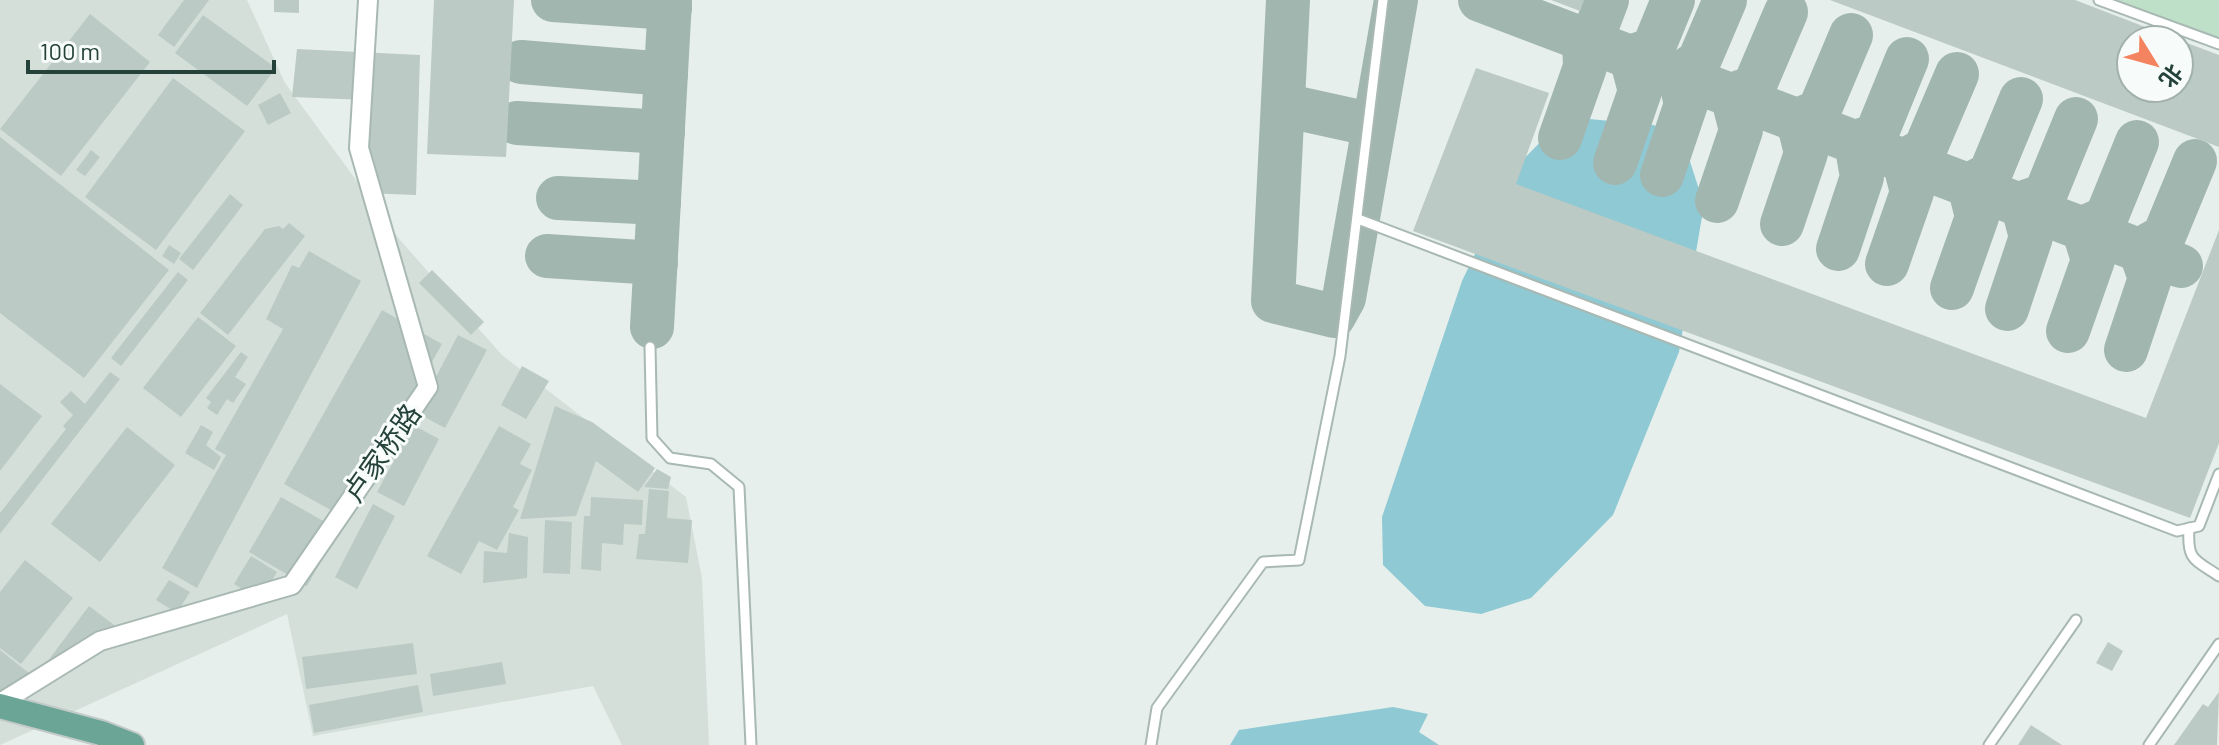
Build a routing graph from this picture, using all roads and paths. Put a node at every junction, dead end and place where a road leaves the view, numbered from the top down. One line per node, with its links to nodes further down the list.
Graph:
1 (368, 0): 12 (street, 卢家桥路)
2 (1383, 0): 5 (lane)
3 (2099, 0): 4 (lane)
4 (2219, 44)
5 (1358, 219): 8 (lane); 15 (lane)
6 (650, 347): 14 (lane)
7 (2219, 474): 8 (lane)
8 (2189, 528): 9 (lane)
9 (2219, 576)
10 (2076, 620): 16 (lane)
11 (2219, 644): 17 (lane)
12 (0, 705): 13 (main road)
13 (132, 745)
14 (751, 745)
15 (1151, 745)
16 (1989, 745)
17 (2149, 745)

